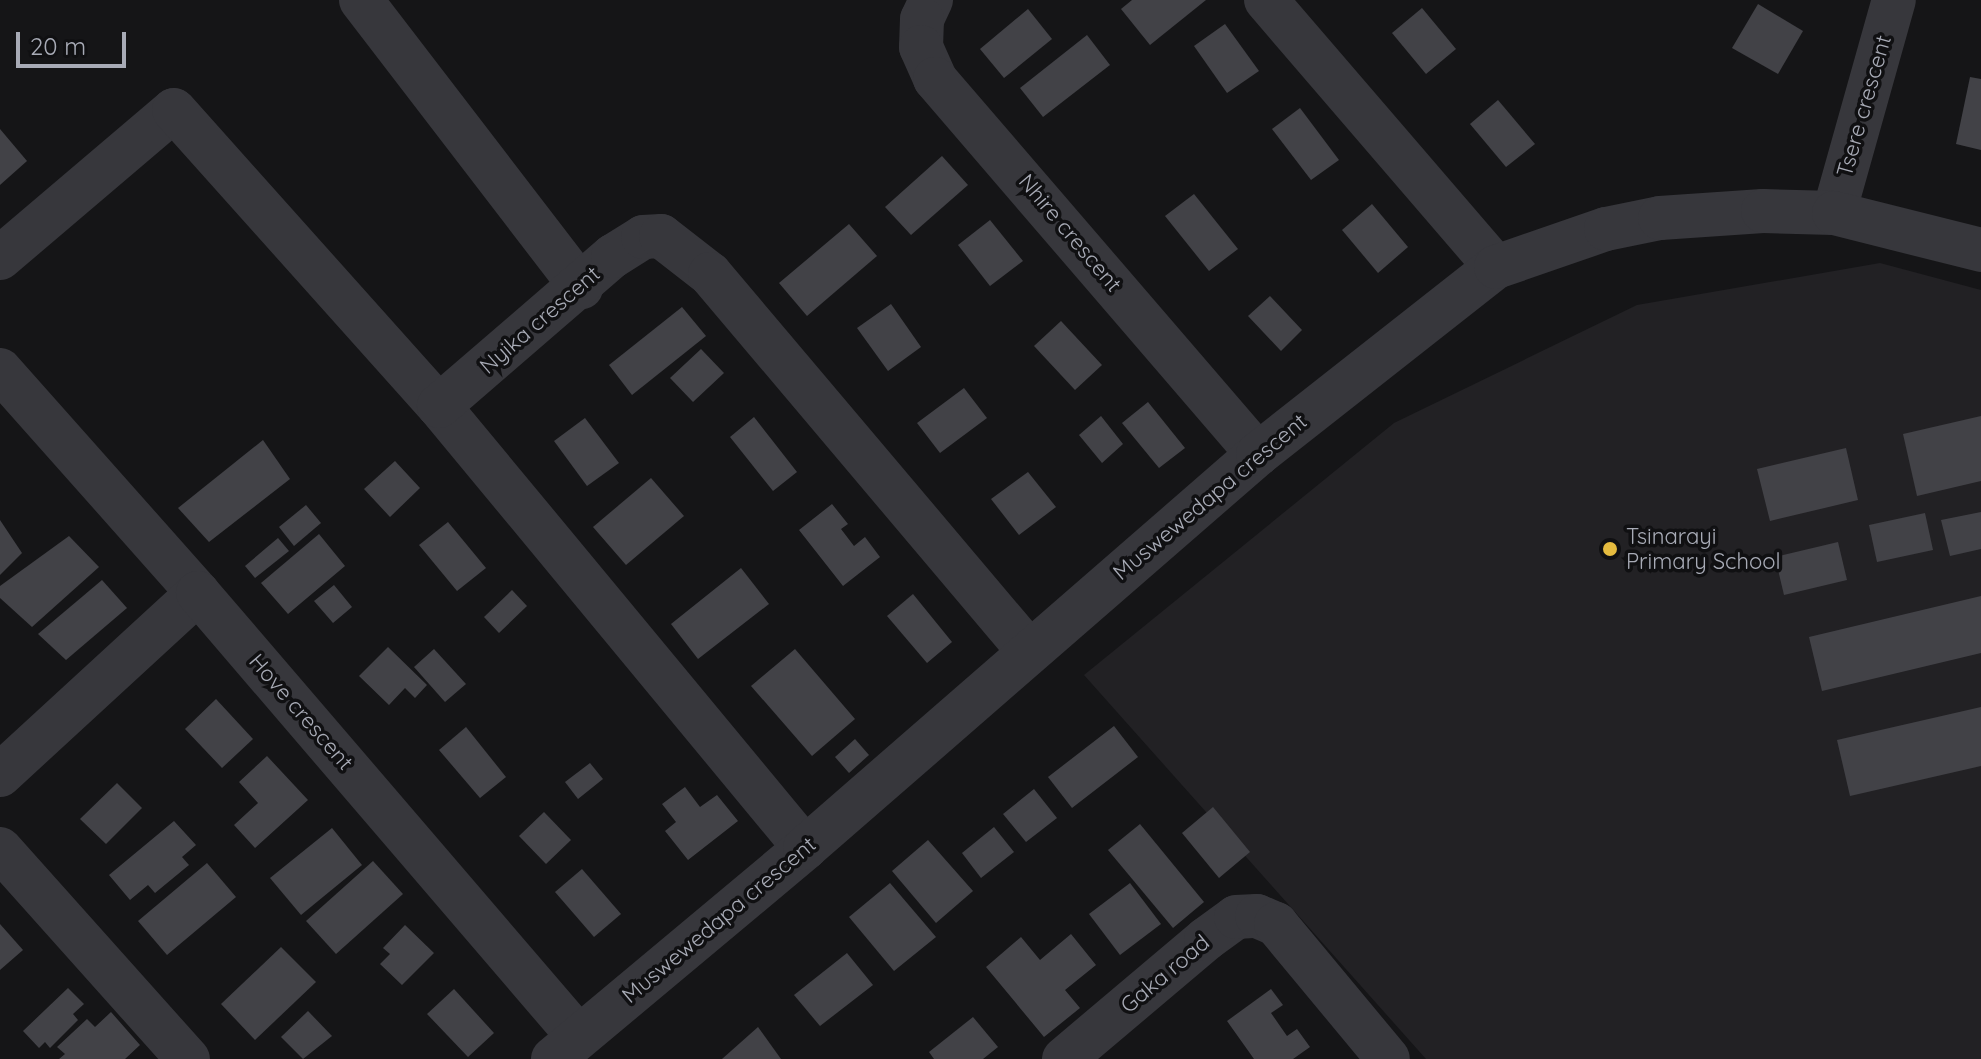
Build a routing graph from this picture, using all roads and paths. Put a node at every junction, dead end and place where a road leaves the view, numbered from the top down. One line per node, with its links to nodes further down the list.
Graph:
1 (361, 0): 9 (street)
2 (931, 0): 12 (street, Nhire crescent)
3 (1266, 0): 8 (street)
4 (1894, 0): 5 (street, Tsere crescent)
5 (1834, 213): 6 (street, Muswewedapa crescent); 8 (street, Muswewedapa crescent)
6 (1981, 250)
7 (0, 258): 11 (street)
8 (1496, 267): 12 (street, Muswewedapa crescent)
9 (581, 287): 11 (street, Nyika crescent); 14 (street, Nyika crescent)
10 (0, 370): 13 (street, Hove crescent)
11 (439, 406): 16 (street)
12 (1258, 454): 14 (street, Muswewedapa crescent)
13 (198, 593): 15 (street); 18 (street, Hove crescent)
14 (1029, 651): 16 (street, Muswewedapa crescent)
15 (0, 775)
16 (805, 848): 18 (street, Muswewedapa crescent)
17 (0, 849): 19 (street)
18 (566, 1048)
19 (188, 1059)
20 (1064, 1059): 21 (street, Gaka road)
21 (1388, 1059)

